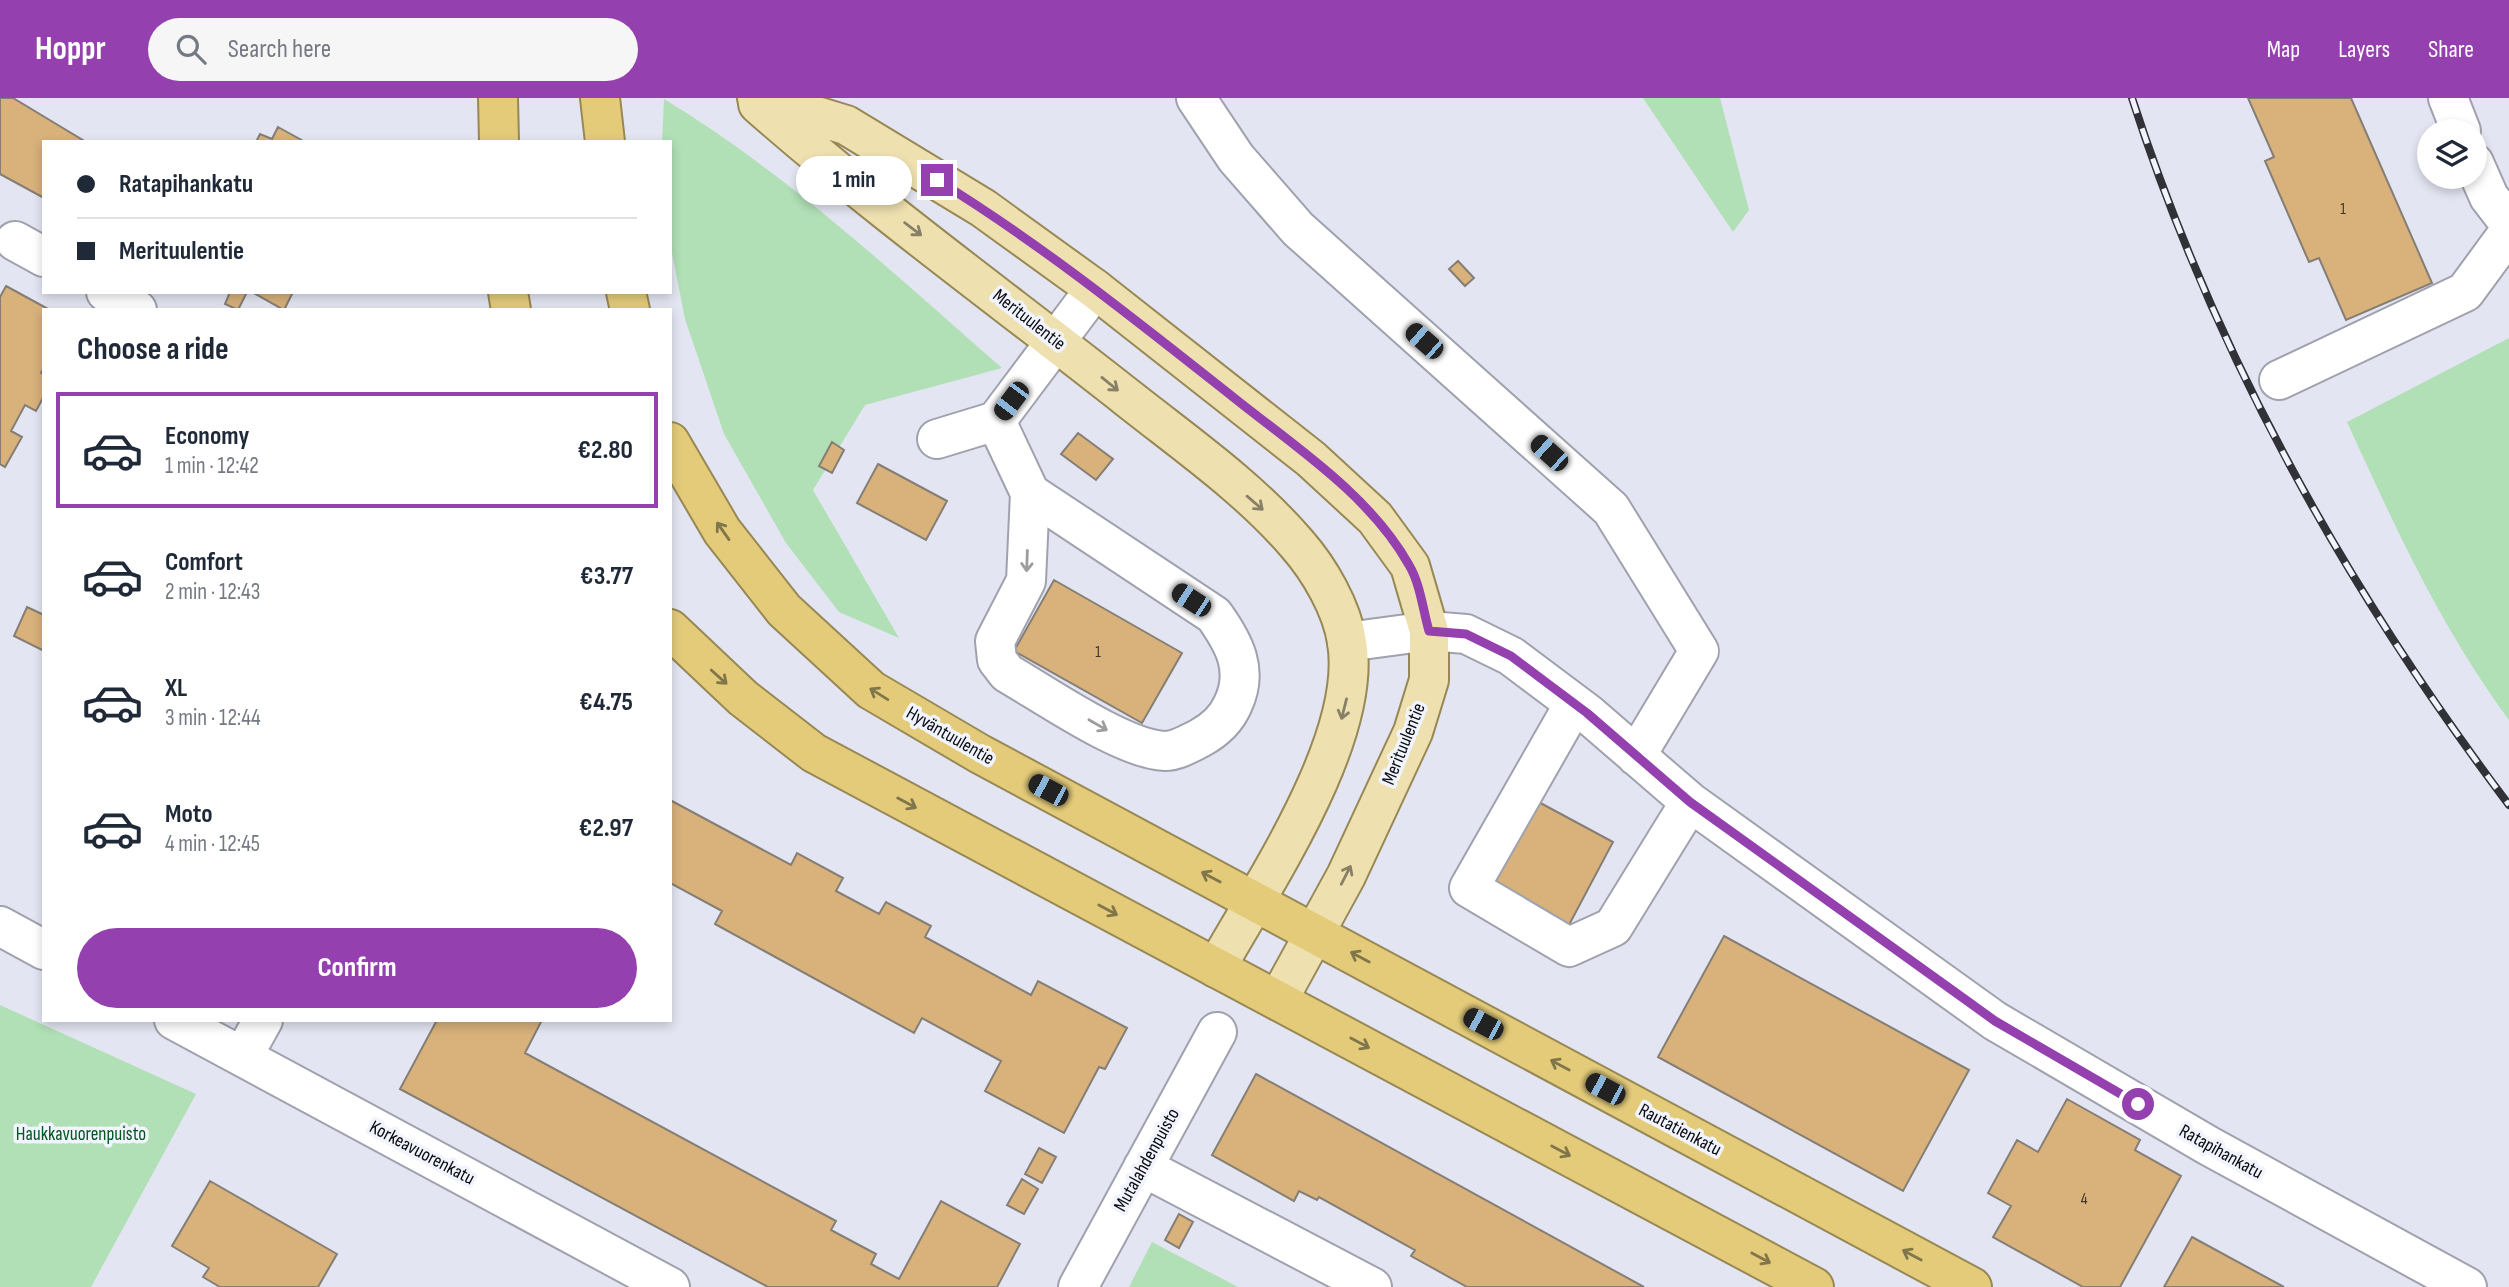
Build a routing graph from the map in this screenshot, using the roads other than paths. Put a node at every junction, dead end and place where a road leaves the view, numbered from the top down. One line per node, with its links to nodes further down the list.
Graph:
1 (751, 98): 12 (main road, Merituulentie, one-way to 12)
2 (757, 98): 9 (main road, Merituulentie)
3 (1196, 98): 22 (street)
4 (2448, 98): 5 (street)
5 (2456, 119)
6 (2485, 189): 7 (street)
7 (2509, 223)
8 (2509, 232): 13 (street)
9 (1095, 289): 12 (street); 19 (main road, Merituulentie)
10 (109, 294): 11 (street)
11 (134, 308)
12 (1056, 341): 14 (street); 20 (main road, Merituulentie, one-way to 20)
13 (2279, 380)
14 (996, 421): 15 (street); 17 (street)
15 (937, 439)
16 (672, 445): 24 (highway, Hyväntuulentie, one-way to 16)
17 (1030, 493): 17 (street, one-way to 17)
18 (672, 631): 28 (highway, one-way to 28)
19 (1429, 631): 20 (street, Ratapihankatu); 21 (street, Ratapihankatu); 26 (main road, Merituulentie, one-way to 19)
20 (1347, 642): 24 (main road, Merituulentie, one-way to 24)
21 (1574, 704): 22 (street, Ratapihankatu); 23 (street)
22 (1636, 756): 23 (street, Ratapihankatu)
23 (1690, 802): 40 (street, Ratapihankatu)
24 (1254, 900): 26 (highway, Hyväntuulentie); 28 (main road, Merituulentie)
25 (0, 926): 27 (street)
26 (1314, 933): 29 (main road, Merituulentie); 39 (highway, Rautatienkatu, one-way to 26)
27 (42, 949)
28 (1216, 968): 29 (highway)
29 (1278, 1000): 38 (highway, one-way to 38)
30 (178, 1022): 33 (street, Korkeavuorenkatu)
31 (262, 1022): 33 (street)
32 (1217, 1032): 34 (street, Mutalahdenpuisto)
33 (243, 1056): 35 (street, Korkeavuorenkatu)
34 (1143, 1167): 36 (street, Mutalahdenpuisto); 37 (street)
35 (670, 1287)
36 (1078, 1287)
37 (1372, 1287)
38 (1814, 1287)
39 (1972, 1287)
40 (2467, 1287)

